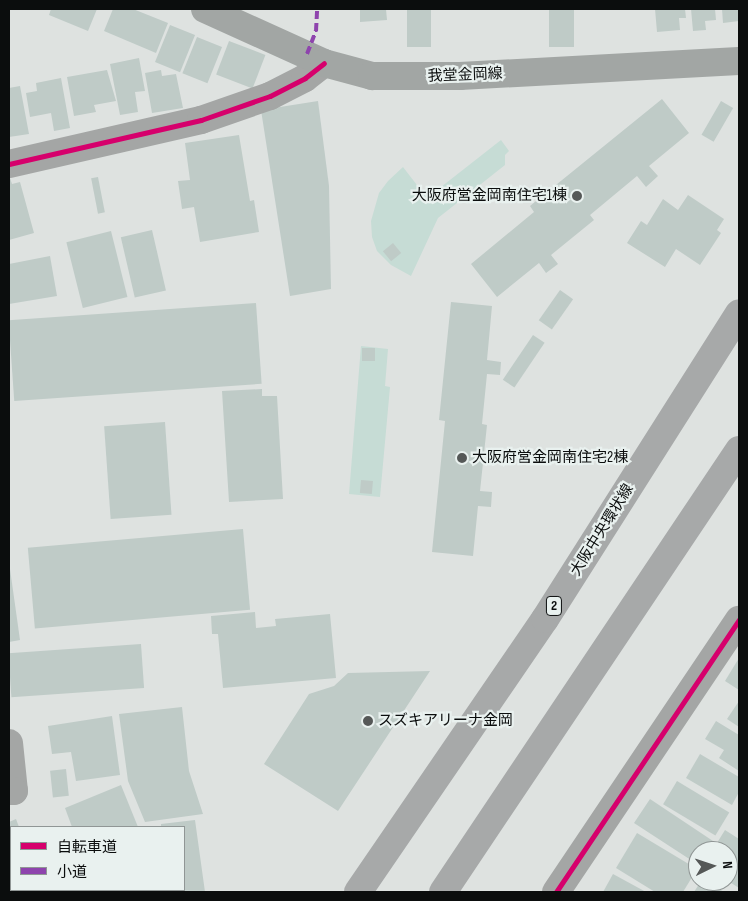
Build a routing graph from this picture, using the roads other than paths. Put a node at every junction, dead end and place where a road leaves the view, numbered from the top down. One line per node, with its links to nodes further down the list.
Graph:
1 (205, 9): 3 (main road, 我堂金岡線)
2 (739, 61): 3 (main road, 我堂金岡線)
3 (324, 63): 4 (street)
4 (9, 164)
5 (739, 313): 10 (main road, 大阪中央環状線 / 2)
6 (739, 450): 11 (main road)
7 (739, 620): 12 (street)
8 (9, 743): 9 (street)
9 (9, 791)
10 (358, 892)
11 (443, 892)
12 (556, 892)

